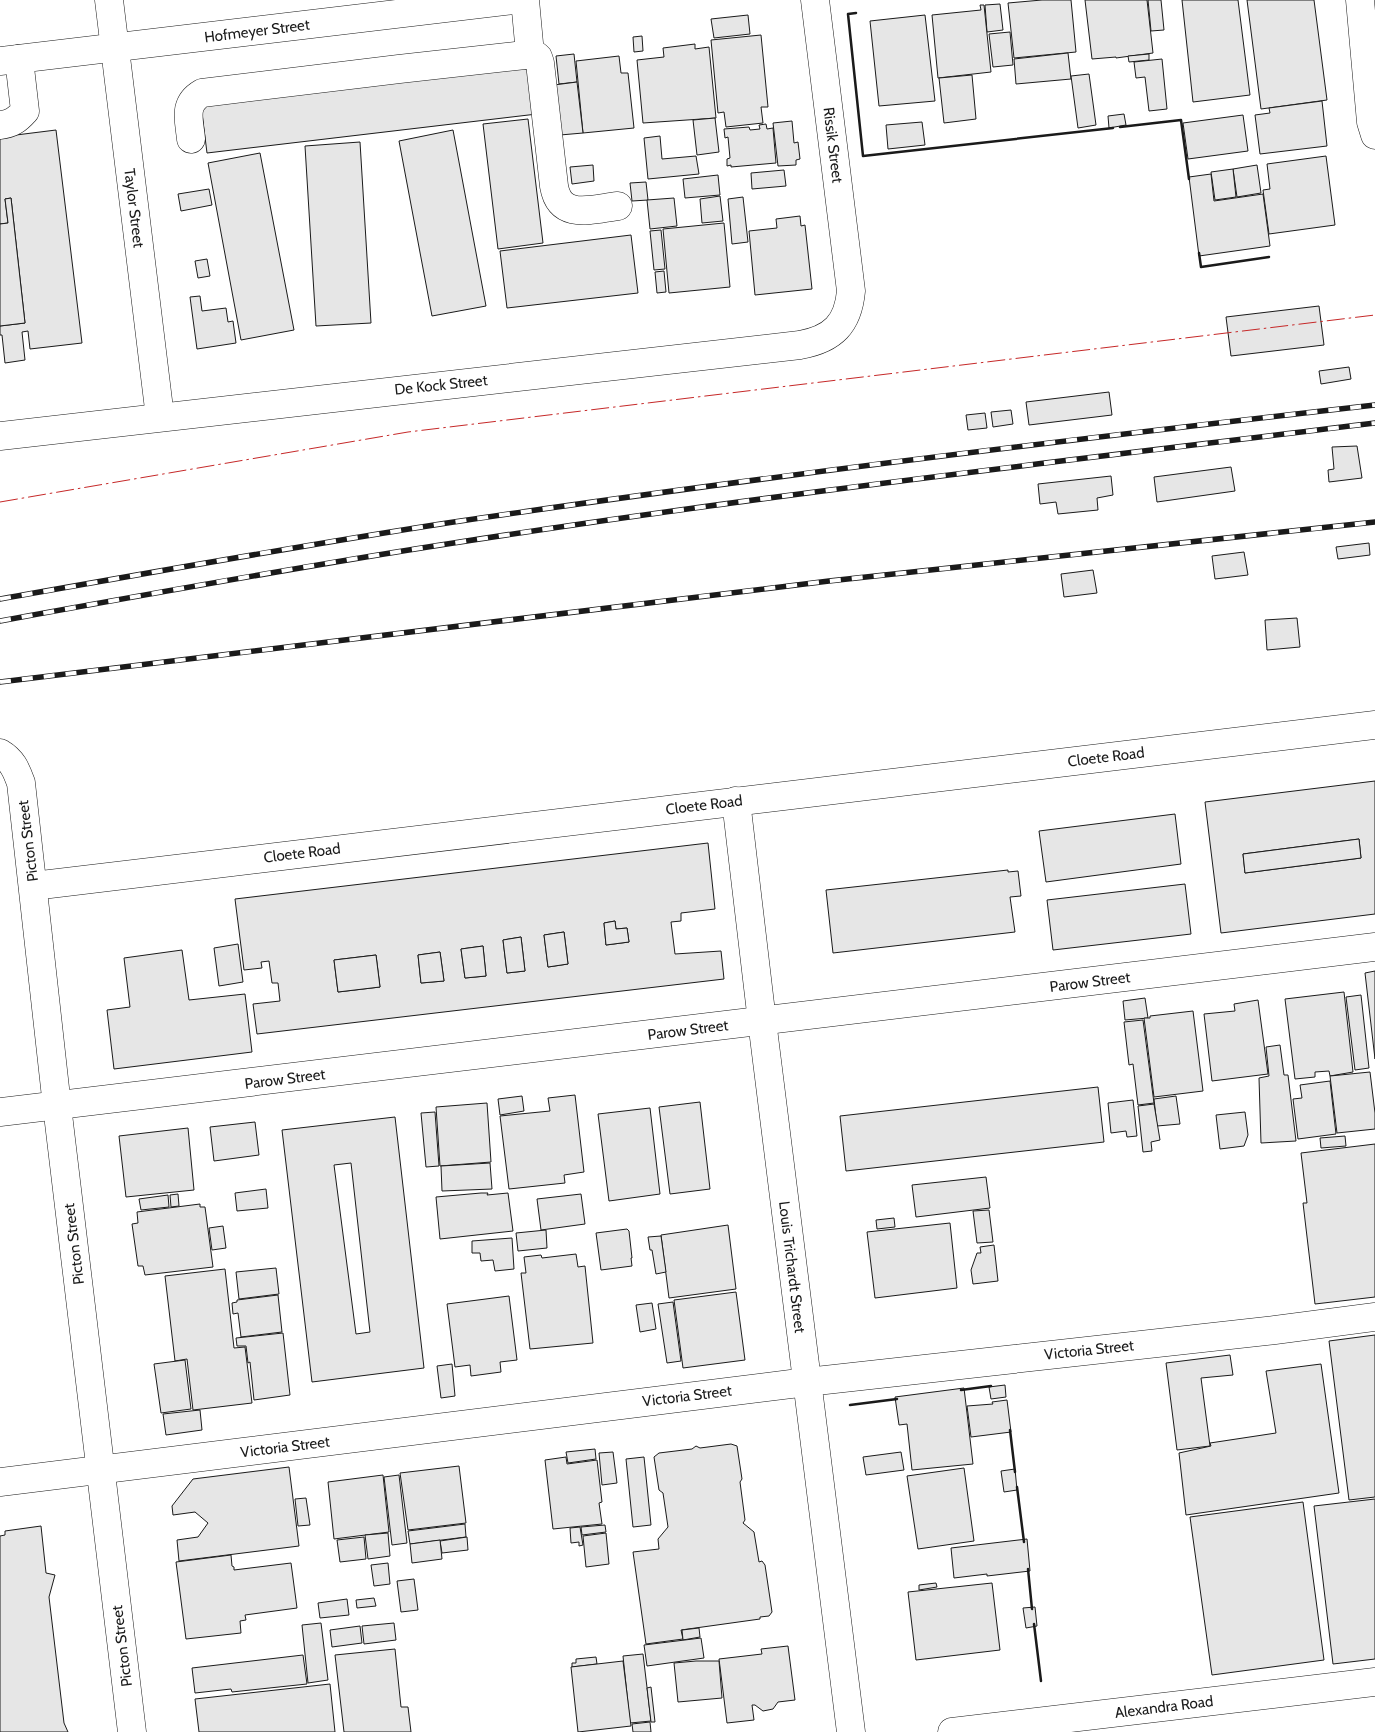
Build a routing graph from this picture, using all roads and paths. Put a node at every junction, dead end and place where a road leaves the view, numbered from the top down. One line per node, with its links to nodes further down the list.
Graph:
1 (109, 0): 6 (street, Taylor Street)
2 (514, 0): 6 (street, Hofmeyer Street)
3 (525, 0): 7 (street)
4 (815, 0): 13 (street, Rissik Street)
5 (1360, 0): 10 (street)
6 (114, 48): 8 (street, Hofmeyer Street); 14 (street, Taylor Street)
7 (530, 54): 11 (street); 12 (street)
8 (9, 60): 9 (street)
9 (0, 125)
10 (1373, 129)
11 (191, 138)
12 (618, 206)
13 (851, 291): 14 (street, De Kock Street)
14 (160, 417): 15 (street, De Kock Street)
15 (0, 436)
16 (1375, 725): 18 (street, Cloete Road)
17 (4, 755): 19 (street, Picton Street)
18 (736, 801): 19 (street, Cloete Road); 21 (street, Louis Trichardt Street)
19 (33, 886): 22 (street, Picton Street)
20 (1375, 948): 21 (street, Parow Street)
21 (762, 1021): 22 (street, Parow Street); 25 (street, Louis Trichardt Street)
22 (57, 1106): 23 (street, Parow Street); 26 (street, Picton Street)
23 (0, 1112)
24 (1375, 1317): 25 (street, Victoria Street)
25 (807, 1382): 26 (street, Victoria Street); 30 (street, Louis Trichardt Street)
26 (101, 1471): 27 (street, Victoria Street); 29 (street, Picton Street)
27 (0, 1482)
28 (1375, 1682): 31 (street, Alexandra Road)
29 (132, 1732)
30 (851, 1732)
31 (952, 1732)

